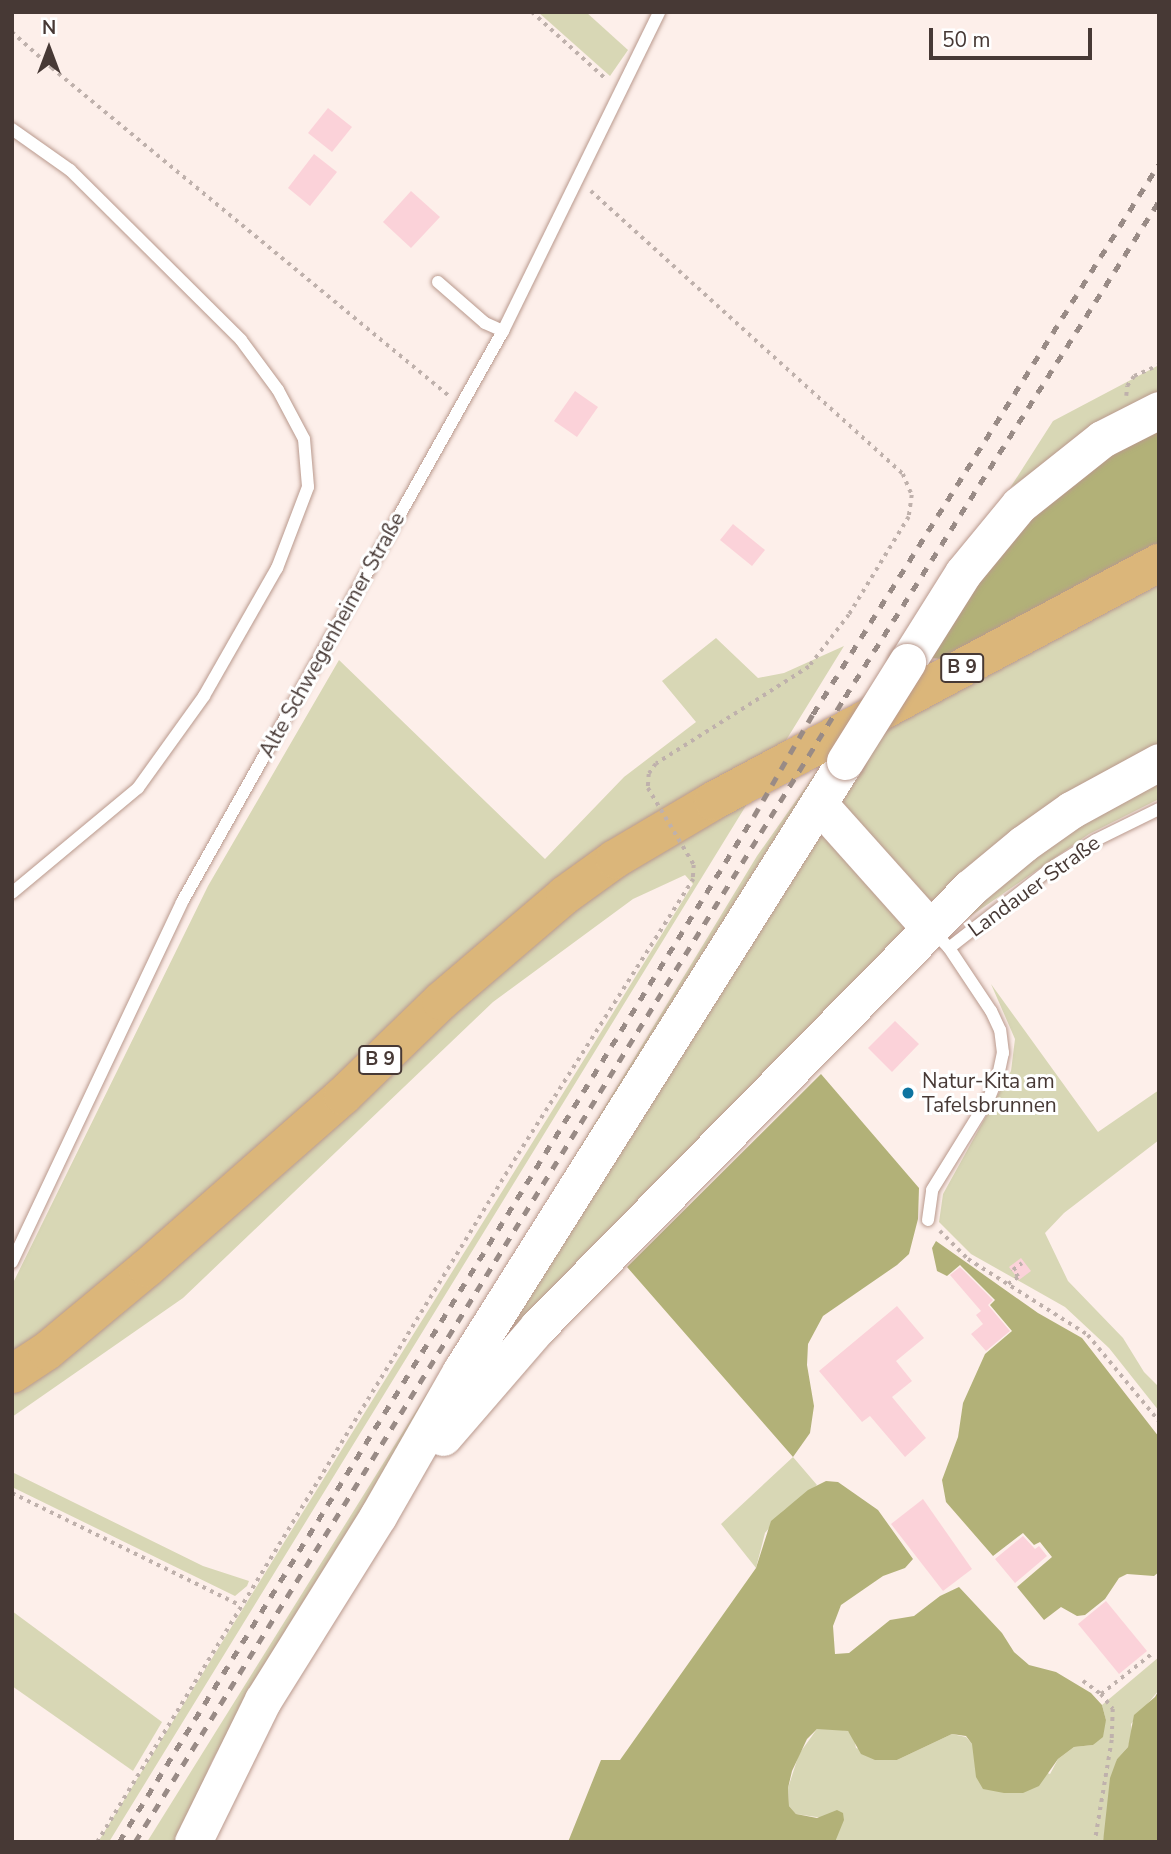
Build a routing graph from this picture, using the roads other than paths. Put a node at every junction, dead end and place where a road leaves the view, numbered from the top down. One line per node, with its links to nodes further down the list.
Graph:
1 (659, 12): 4 (lane, Alte Schwegenheimer Straße)
2 (12, 128): 10 (lane)
3 (438, 282): 4 (lane)
4 (503, 331): 13 (lane, Alte Schwegenheimer Straße)
5 (1159, 410): 8 (main road, bridge)
6 (1159, 563): 14 (main road, B 9)
7 (1159, 762): 11 (main road)
8 (819, 804): 11 (main road); 15 (main road)
9 (1159, 809): 11 (lane, Landauer Straße)
10 (12, 893)
11 (939, 938): 12 (lane); 15 (main road)
12 (928, 1220)
13 (12, 1262)
14 (12, 1374)
15 (378, 1516): 16 (main road)
16 (193, 1842)

